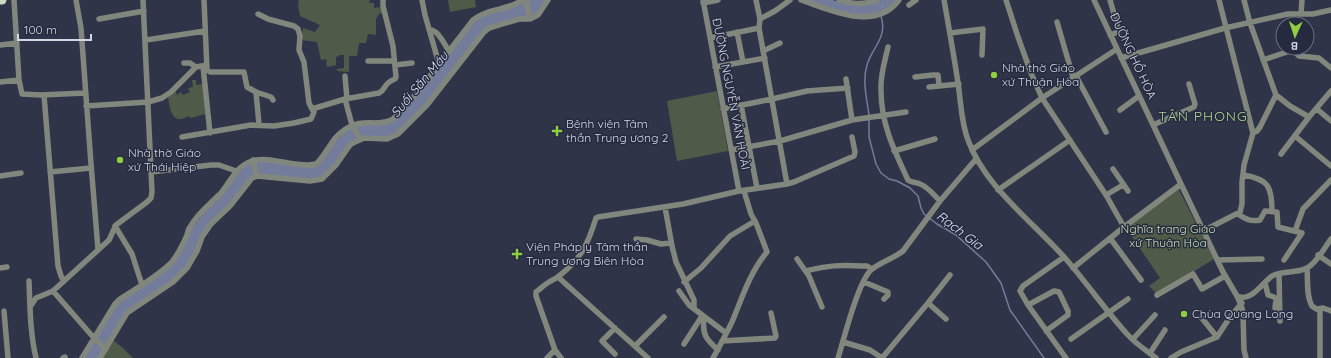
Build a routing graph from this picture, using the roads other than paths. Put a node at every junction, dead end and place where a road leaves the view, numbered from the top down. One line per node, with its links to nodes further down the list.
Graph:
1 (14, 0): 46 (street)
2 (76, 0): 80 (street)
3 (143, 0): 29 (street)
4 (204, 0): 40 (street)
5 (422, 0): 39 (street)
6 (522, 0): 51 (street)
7 (526, 0): 33 (street)
8 (548, 0): 33 (street)
9 (718, 0): 25 (street)
10 (756, 0): 34 (street)
11 (790, 0): 34 (street)
12 (801, 0): 15 (street)
13 (839, 0): 14 (street)
14 (877, 0)
15 (899, 0)
16 (916, 0): 27 (street)
17 (944, 0): 42 (street)
18 (1006, 0): 19 (street); 84 (street)
19 (1012, 0)
20 (1094, 0): 43 (street, ĐƯỜNG HỒ HÒA)
21 (1110, 0): 43 (street)
22 (1219, 0): 38 (street)
23 (1244, 0): 36 (street)
24 (1302, 0): 31 (street)
25 (703, 1): 44 (street, ĐƯỜNG NGUYỄN VĂN HOÀI)
26 (383, 3): 60 (street)
27 (909, 5)
28 (1331, 10): 31 (street)
29 (144, 11): 32 (street); 45 (street)
30 (258, 14): 91 (street)
31 (1301, 14): 36 (street)
32 (99, 19)
33 (530, 19): 109 (street)
34 (760, 19): 37 (street)
35 (1057, 22): 69 (street)
36 (1250, 23): 38 (street); 56 (street)
37 (759, 28): 41 (street); 52 (street)
38 (1225, 28): 55 (street); 105 (street)
39 (429, 30): 51 (street); 62 (street)
40 (205, 31): 45 (street); 63 (street)
41 (737, 32): 44 (street); 58 (street)
42 (950, 33): 53 (street); 73 (street)
43 (1110, 35): 50 (street, ĐƯỜNG HỒ HÒA)
44 (710, 38): 65 (street, ĐƯỜNG NGUYỄN VĂN HOÀI)
45 (146, 40): 88 (street)
46 (17, 43): 48 (street); 71 (street)
47 (780, 43): 52 (street)
48 (0, 45)
49 (888, 48): 96 (street)
50 (1117, 49): 55 (street, ĐƯỜNG HỒ HÒA); 69 (street)
51 (449, 51): 62 (street)
52 (763, 51): 54 (street)
53 (982, 55)
54 (764, 58): 58 (street); 86 (street)
55 (1121, 58): 83 (street, ĐƯỜNG HỒ HÒA)
56 (1263, 60): 66 (street); 82 (street)
57 (368, 61): 60 (street)
58 (743, 62): 65 (street)
59 (184, 63): 64 (street)
60 (394, 63): 61 (street); 85 (street)
61 (412, 64)
62 (438, 64): 102 (street)
63 (205, 66): 64 (street); 79 (street); 104 (street)
64 (196, 67): 88 (street)
65 (715, 67): 92 (street, ĐƯỜNG NGUYỄN VĂN HOÀI)
66 (1331, 68)
67 (345, 76): 85 (street)
68 (915, 77): 75 (street)
69 (1075, 77): 84 (street); 103 (street)
70 (846, 79): 77 (street)
71 (19, 80): 72 (street); 81 (street)
72 (0, 82)
73 (959, 84): 75 (street); 115 (street)
74 (1189, 84): 101 (street)
75 (939, 86): 76 (street)
76 (929, 87)
77 (848, 88): 86 (street); 98 (street)
78 (1331, 91): 93 (street)
79 (256, 92): 87 (street); 100 (street)
80 (85, 93): 81 (street); 90 (street)
81 (44, 95): 124 (street)
82 (1276, 95): 97 (street); 105 (street)
83 (1139, 96): 94 (street); 101 (street, ĐƯỜNG HỒ HÒA)
84 (1042, 98): 111 (street); 115 (street)
85 (346, 99): 91 (street); 102 (street)
86 (772, 99): 89 (street); 112 (street)
87 (273, 100)
88 (148, 102): 90 (street); 125 (street)
89 (740, 105): 92 (street); 113 (street)
90 (86, 106): 121 (street)
91 (312, 109): 100 (street)
92 (723, 109): 114 (street, ĐƯỜNG NGUYỄN VĂN HOÀI)
93 (1317, 109): 97 (street); 99 (street)
94 (1120, 110)
95 (906, 112): 96 (street)
96 (884, 115): 98 (street); 116 (street)
97 (1309, 117): 106 (street)
98 (852, 120): 112 (street)
99 (1331, 121)
100 (259, 124): 104 (street)
101 (1153, 125): 132 (street, ĐƯỜNG HỒ HÒA)
102 (352, 126): 109 (street); 119 (street)
103 (1106, 132)
104 (210, 133): 107 (street)
105 (1252, 133): 127 (street)
106 (1295, 136): 117 (street); 120 (street)
107 (182, 137)
108 (852, 137): 131 (street)
109 (360, 139): 129 (street)
110 (935, 139): 116 (street)
111 (1070, 140): 135 (street); 138 (street)
112 (780, 141): 113 (street); 131 (street)
113 (749, 147): 114 (street); 134 (street)
114 (731, 150): 136 (street, ĐƯỜNG NGUYỄN VĂN HOÀI)
115 (972, 150): 118 (street)
116 (894, 151): 139 (street)
117 (1281, 154)
118 (976, 159): 135 (street); 139 (street)
119 (253, 160): 123 (street); 129 (street)
120 (1330, 162)
121 (91, 168): 124 (street); 152 (street)
122 (1113, 169): 133 (street)
123 (236, 171): 125 (street); 176 (street)
124 (50, 172): 172 (street)
125 (151, 172): 144 (street)
126 (21, 173): 128 (street)
127 (1242, 175): 141 (street); 142 (street)
128 (0, 176)
129 (256, 176): 214 (street)
130 (1331, 180): 147 (street)
131 (787, 184): 134 (street)
132 (1181, 184): 145 (street); 146 (street, ĐƯỜNG HỒ HÒA)
133 (1123, 185): 137 (street); 138 (street)
134 (757, 188): 136 (street)
135 (998, 190): 154 (street)
136 (741, 191): 140 (street); 143 (street, ĐƯỜNG NGUYỄN VĂN HOÀI)
137 (1128, 191)
138 (1106, 195): 145 (street)
139 (940, 201): 164 (street)
140 (665, 207): 151 (street); 169 (street)
141 (1272, 211): 142 (street); 147 (street)
142 (1238, 214): 146 (street)
143 (755, 221): 173 (street); 205 (street, ĐƯỜNG NGUYỄN VĂN HOÀI)
144 (115, 226): 152 (street); 176 (street)
145 (1124, 227): 148 (street)
146 (1204, 231): 157 (street, ĐƯỜNG HỒ HÒA)
147 (1295, 231): 158 (street)
148 (1110, 238): 162 (street); 170 (street)
149 (636, 239): 151 (street)
150 (1331, 239): 153 (street)
151 (671, 243): 173 (street)
152 (98, 249): 172 (street)
153 (1318, 255): 159 (street); 163 (street)
154 (1064, 257): 162 (street); 185 (street)
155 (797, 259): 165 (street)
156 (1262, 259): 157 (street)
157 (1218, 260): 168 (street, ĐƯỜNG HỒ HÒA)
158 (1284, 260)
159 (1331, 264)
160 (7, 267): 161 (street)
161 (0, 268)
162 (1073, 268): 195 (street)
163 (1307, 268): 166 (street); 191 (street)
164 (872, 269): 165 (street); 174 (street)
165 (806, 271): 188 (street)
166 (1279, 274): 175 (street); 201 (street)
167 (950, 275): 184 (street)
168 (1225, 276): 179 (street); 180 (street, ĐƯỜNG HỒ HÒA)
169 (558, 277): 202 (street); 215 (street)
170 (1141, 280)
171 (29, 281): 187 (street)
172 (64, 281): 177 (street)
173 (684, 282): 189 (street)
174 (864, 282): 182 (street); 211 (street)
175 (1265, 283): 181 (street); 190 (street)
176 (142, 285): 207 (street)
177 (53, 291): 187 (street); 207 (street)
178 (679, 291): 189 (street)
179 (1158, 295)
180 (1237, 296): 181 (street); 186 (street, ĐƯỜNG HỒ HÒA)
181 (1248, 296): 186 (street)
182 (884, 299)
183 (1128, 299): 195 (street)
184 (928, 303): 200 (street); 228 (street)
185 (1028, 305): 204 (street); 204 (street)
186 (1241, 305): 206 (street); 231 (street, ĐƯỜNG HỒ HÒA)
187 (30, 307): 220 (street)
188 (822, 307)
189 (694, 308): 198 (street)
190 (1275, 308)
191 (1318, 309): 192 (street); 232 (street)
192 (1331, 310)
193 (4, 311): 219 (street)
194 (771, 313): 210 (street)
195 (1110, 313): 208 (street); 209 (street)
196 (1154, 315): 209 (street)
197 (664, 317): 213 (street)
198 (703, 317): 205 (street); 212 (street); 216 (street)
199 (1201, 317): 206 (street)
200 (946, 319)
201 (1280, 321)
202 (615, 328): 213 (street); 217 (street)
203 (1165, 330): 218 (street)
204 (1046, 331): 229 (street)
205 (726, 333): 210 (street, ĐƯỜNG NGUYỄN VĂN HOÀI)
206 (1217, 337): 230 (street)
207 (94, 338): 214 (street); 221 (street)
208 (1070, 339)
209 (1133, 339): 218 (street)
210 (722, 342): 216 (street, ĐƯỜNG NGUYỄN VĂN HOÀI)
211 (843, 342): 227 (street); 228 (street)
212 (684, 344)
213 (635, 346): 225 (street)
214 (106, 349): 222 (street)
215 (555, 350): 223 (street); 224 (street)
216 (718, 350): 226 (street, ĐƯỜNG NGUYỄN VĂN HOÀI)
217 (615, 354)
218 (1154, 357)
219 (8, 358)
220 (36, 358)
221 (82, 358)
222 (100, 358)
223 (547, 358)
224 (561, 358)
225 (648, 358)
226 (713, 358)
227 (838, 358)
228 (882, 358)
229 (1066, 358)
230 (1171, 358)
231 (1246, 358)
232 (1320, 358)

